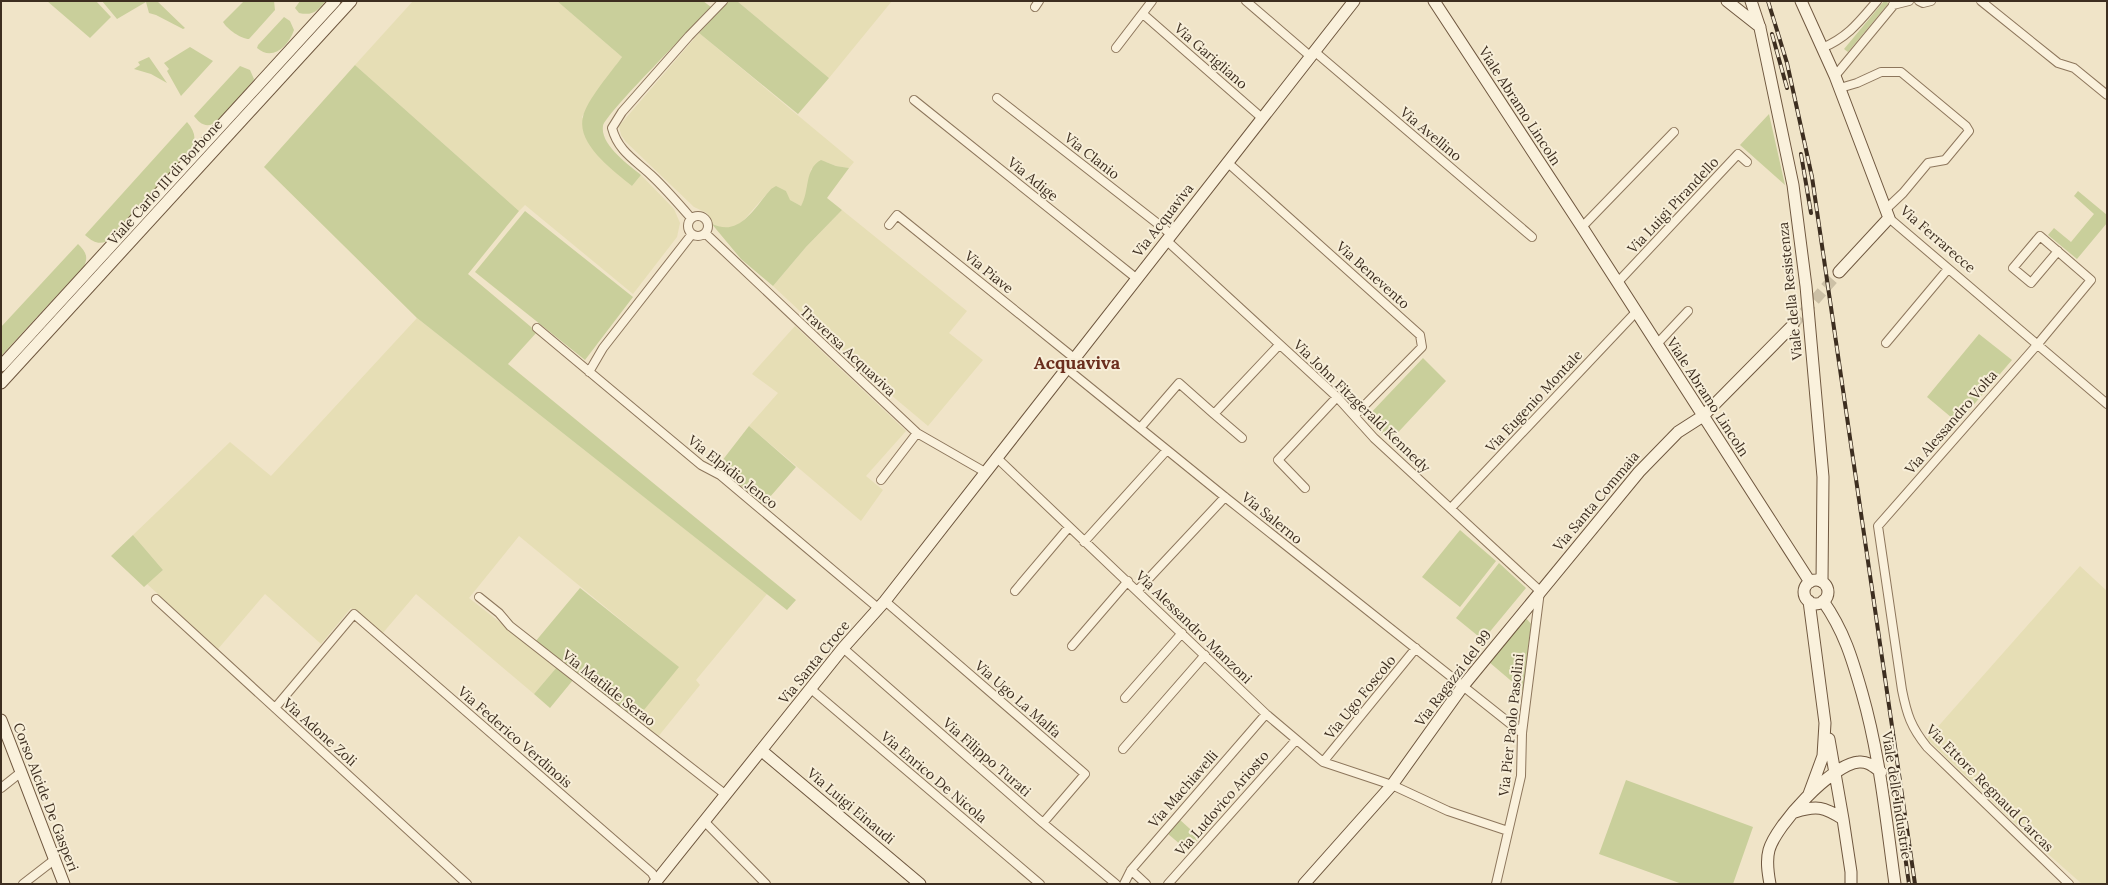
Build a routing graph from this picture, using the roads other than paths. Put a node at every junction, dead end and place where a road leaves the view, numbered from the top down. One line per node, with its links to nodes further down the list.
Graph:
1 (335, 1): 53 (street, Viale Carlo III di Borbone)
2 (351, 1): 56 (street, Viale Carlo III di Borbone)
3 (723, 1): 32 (street)
4 (1152, 1): 17 (street)
5 (1246, 1): 21 (street, Via Avellino)
6 (1354, 1): 21 (street, Via Acquaviva)
7 (1434, 1): 34 (street, Viale Abramo Lincoln)
8 (1727, 1): 18 (street)
9 (1751, 1): 18 (street, Viale della Resistenza)
10 (1801, 1): 20 (street, Via Ferrarecce)
11 (1877, 1): 20 (street)
12 (1909, 1): 16 (street)
13 (1919, 1): 14 (street)
14 (1930, 1)
15 (1981, 1): 24 (street)
16 (1894, 2): 22 (street)
17 (1143, 14): 19 (street); 27 (street, Via Garigliano)
18 (1760, 28): 80 (street, Viale della Resistenza)
19 (1116, 48)
20 (1822, 48): 22 (street, Via Ferrarecce)
21 (1312, 54): 27 (street, Via Acquaviva); 38 (street, Via Avellino)
22 (1835, 76): 23 (street, Via Ferrarecce)
23 (1840, 88): 31 (street, Via Ferrarecce); 31 (street)
24 (2107, 95)
25 (997, 98): 37 (street, Via Clanio)
26 (914, 100): 42 (street, Via Adige)
27 (1262, 118): 29 (street, Via Acquaviva)
28 (1674, 132): 34 (street)
29 (1227, 162): 37 (street, Via Acquaviva); 62 (street, Via Benevento)
30 (1747, 162): 43 (street, Via Luigi Pirandello)
31 (1887, 214): 40 (street, Via Ferrarecce); 41 (street)
32 (691, 218): 35 (street); 36 (street)
33 (889, 225): 52 (street, Via Piave)
34 (1582, 227): 43 (street, Viale Abramo Lincoln)
35 (705, 233): 36 (street); 66 (street, Traversa Acquaviva)
36 (692, 234): 55 (street)
37 (1169, 237): 42 (street, Via Acquaviva); 50 (street, Via John Fitzgerald Kennedy)
38 (1532, 237)
39 (2058, 252): 39 (street); 51 (street, Via Alessandro Volta)
40 (1948, 269): 48 (street); 51 (street, Via Ferrarecce)
41 (1839, 272)
42 (1136, 278): 52 (street, Via Acquaviva)
43 (1618, 282): 45 (street, Viale Abramo Lincoln)
44 (1688, 311): 49 (street)
45 (1636, 312): 49 (street, Viale Abramo Lincoln); 74 (street, Via Eugenio Montale)
46 (1793, 325): 60 (street, Via Santa Commaia)
47 (537, 328): 55 (street, Via Elpidio Jenco)
48 (1886, 343)
49 (1657, 344): 59 (street, Viale Abramo Lincoln)
50 (1279, 345): 57 (street, Via John Fitzgerald Kennedy); 61 (street)
51 (2037, 345): 58 (street, Via Ferrarecce); 75 (street, Via Alessandro Volta)
52 (1074, 358): 54 (street, Via Acquaviva)
53 (1, 366)
54 (1066, 368): 64 (street, Via Salerno); 69 (street, Via Acquaviva)
55 (589, 372): 88 (street, Via Elpidio Jenco)
56 (1, 383)
57 (1336, 397): 62 (street, Via John Fitzgerald Kennedy); 72 (street)
58 (2106, 401)
59 (1697, 406): 60 (street); 63 (street, Viale Abramo Lincoln); 65 (street, Via Santa Commaia)
60 (1713, 406): 63 (street, Via Santa Commaia)
61 (1214, 414): 64 (street); 67 (street)
62 (1355, 415): 74 (street, Via John Fitzgerald Kennedy)
63 (1703, 416): 65 (street, Via Santa Commaia); 79 (street, Viale Abramo Lincoln)
64 (1140, 427): 68 (street, Via Salerno)
65 (1678, 432): 83 (street, Via Santa Commaia)
66 (917, 433): 70 (street, Traversa Acquaviva); 71 (street)
67 (1242, 438)
68 (1167, 450): 73 (street, Via Salerno); 77 (street)
69 (996, 457): 70 (street, Via Santa Croce); 76 (street, Via Alessandro Manzoni)
70 (985, 472): 88 (street, Via Santa Croce)
71 (881, 480)
72 (1305, 488)
73 (1225, 497): 81 (street); 92 (street, Via Salerno)
74 (1451, 508): 83 (street, Via John Fitzgerald Kennedy)
75 (1886, 517): 136 (street, Via Ettore Regnaud Carcas)
76 (1069, 526): 77 (street, Via Alessandro Manzoni); 82 (street)
77 (1084, 542): 78 (street, Via Alessandro Manzoni)
78 (1128, 582): 81 (street, Via Alessandro Manzoni); 90 (street)
79 (1810, 582): 80 (street); 86 (street)
80 (1822, 582): 87 (street)
81 (1138, 590): 89 (street, Via Alessandro Manzoni)
82 (1015, 591)
83 (1540, 591): 94 (street, Via Ragazzi del 99); 101 (street, Via Pier Paolo Pasolini)
84 (479, 597): 112 (street, Via Matilde Serao)
85 (156, 599): 97 (street, Via Adone Zoli)
86 (1808, 601): 87 (street); 100 (street)
87 (1823, 601): 107 (street, Viale delle Industrie)
88 (881, 605): 91 (street, Via Santa Croce); 116 (street, Via Ugo La Malfa)
89 (1182, 633): 93 (street, Via Alessandro Manzoni); 96 (street)
90 (1072, 646)
91 (843, 648): 95 (street, Via Santa Croce); 116 (street, Via Filippo Turati)
92 (1416, 648): 94 (street, Via Salerno); 105 (street, Via Ugo Foscolo)
93 (1205, 655): 98 (street, Via Alessandro Manzoni); 103 (street)
94 (1462, 686): 101 (street, Via Salerno); 109 (street, Via Ragazzi del 99)
95 (811, 689): 104 (street, Via Santa Croce); 126 (street, Via Enrico De Nicola)
96 (1125, 698)
97 (275, 708): 120 (street, Via Federico Verdinois); 123 (street, Via Adone Zoli)
98 (1266, 714): 102 (street, Via Alessandro Manzoni); 119 (street, Via Machiavelli)
99 (1, 720): 106 (street, Corso Alcide De Gasperi)
100 (1826, 723): 108 (street); 111 (street)
101 (1522, 733): 117 (street, Via Pier Paolo Pasolini)
102 (1296, 740): 105 (street, Via Alessandro Manzoni); 130 (street, Via Ludovico Ariosto)
103 (1123, 749)
104 (762, 751): 112 (street, Via Santa Croce); 125 (street, Via Luigi Einaudi)
105 (1324, 762): 109 (street, Via Alessandro Manzoni)
106 (20, 772): 110 (street); 118 (street, Corso Alcide De Gasperi)
107 (1881, 772): 108 (street); 135 (street, Viale delle Industrie)
108 (1836, 773): 111 (street); 114 (street)
109 (1392, 785): 117 (street, Via Alessandro Manzoni); 131 (street, Via Ragazzi del 99)
110 (1, 788)
111 (1809, 794): 113 (street)
112 (726, 795): 115 (street, Via Santa Croce)
113 (1794, 812): 114 (street); 133 (street)
114 (1843, 819): 134 (street)
115 (705, 822): 120 (street, Via Santa Croce); 124 (street)
116 (1043, 823): 127 (street, Via Filippo Turati)
117 (1508, 831): 132 (street, Via Pier Paolo Pasolini)
118 (54, 860): 121 (street); 122 (street, Corso Alcide De Gasperi)
119 (1131, 870): 128 (street, Via Machiavelli); 129 (street)
120 (656, 883)
121 (23, 884)
122 (64, 884)
123 (467, 884)
124 (766, 884)
125 (920, 884)
126 (1040, 884)
127 (1116, 884)
128 (1124, 884)
129 (1146, 884)
130 (1168, 884)
131 (1304, 884)
132 (1496, 884)
133 (1770, 884)
134 (1851, 884)
135 (1895, 884)
136 (2069, 884)

